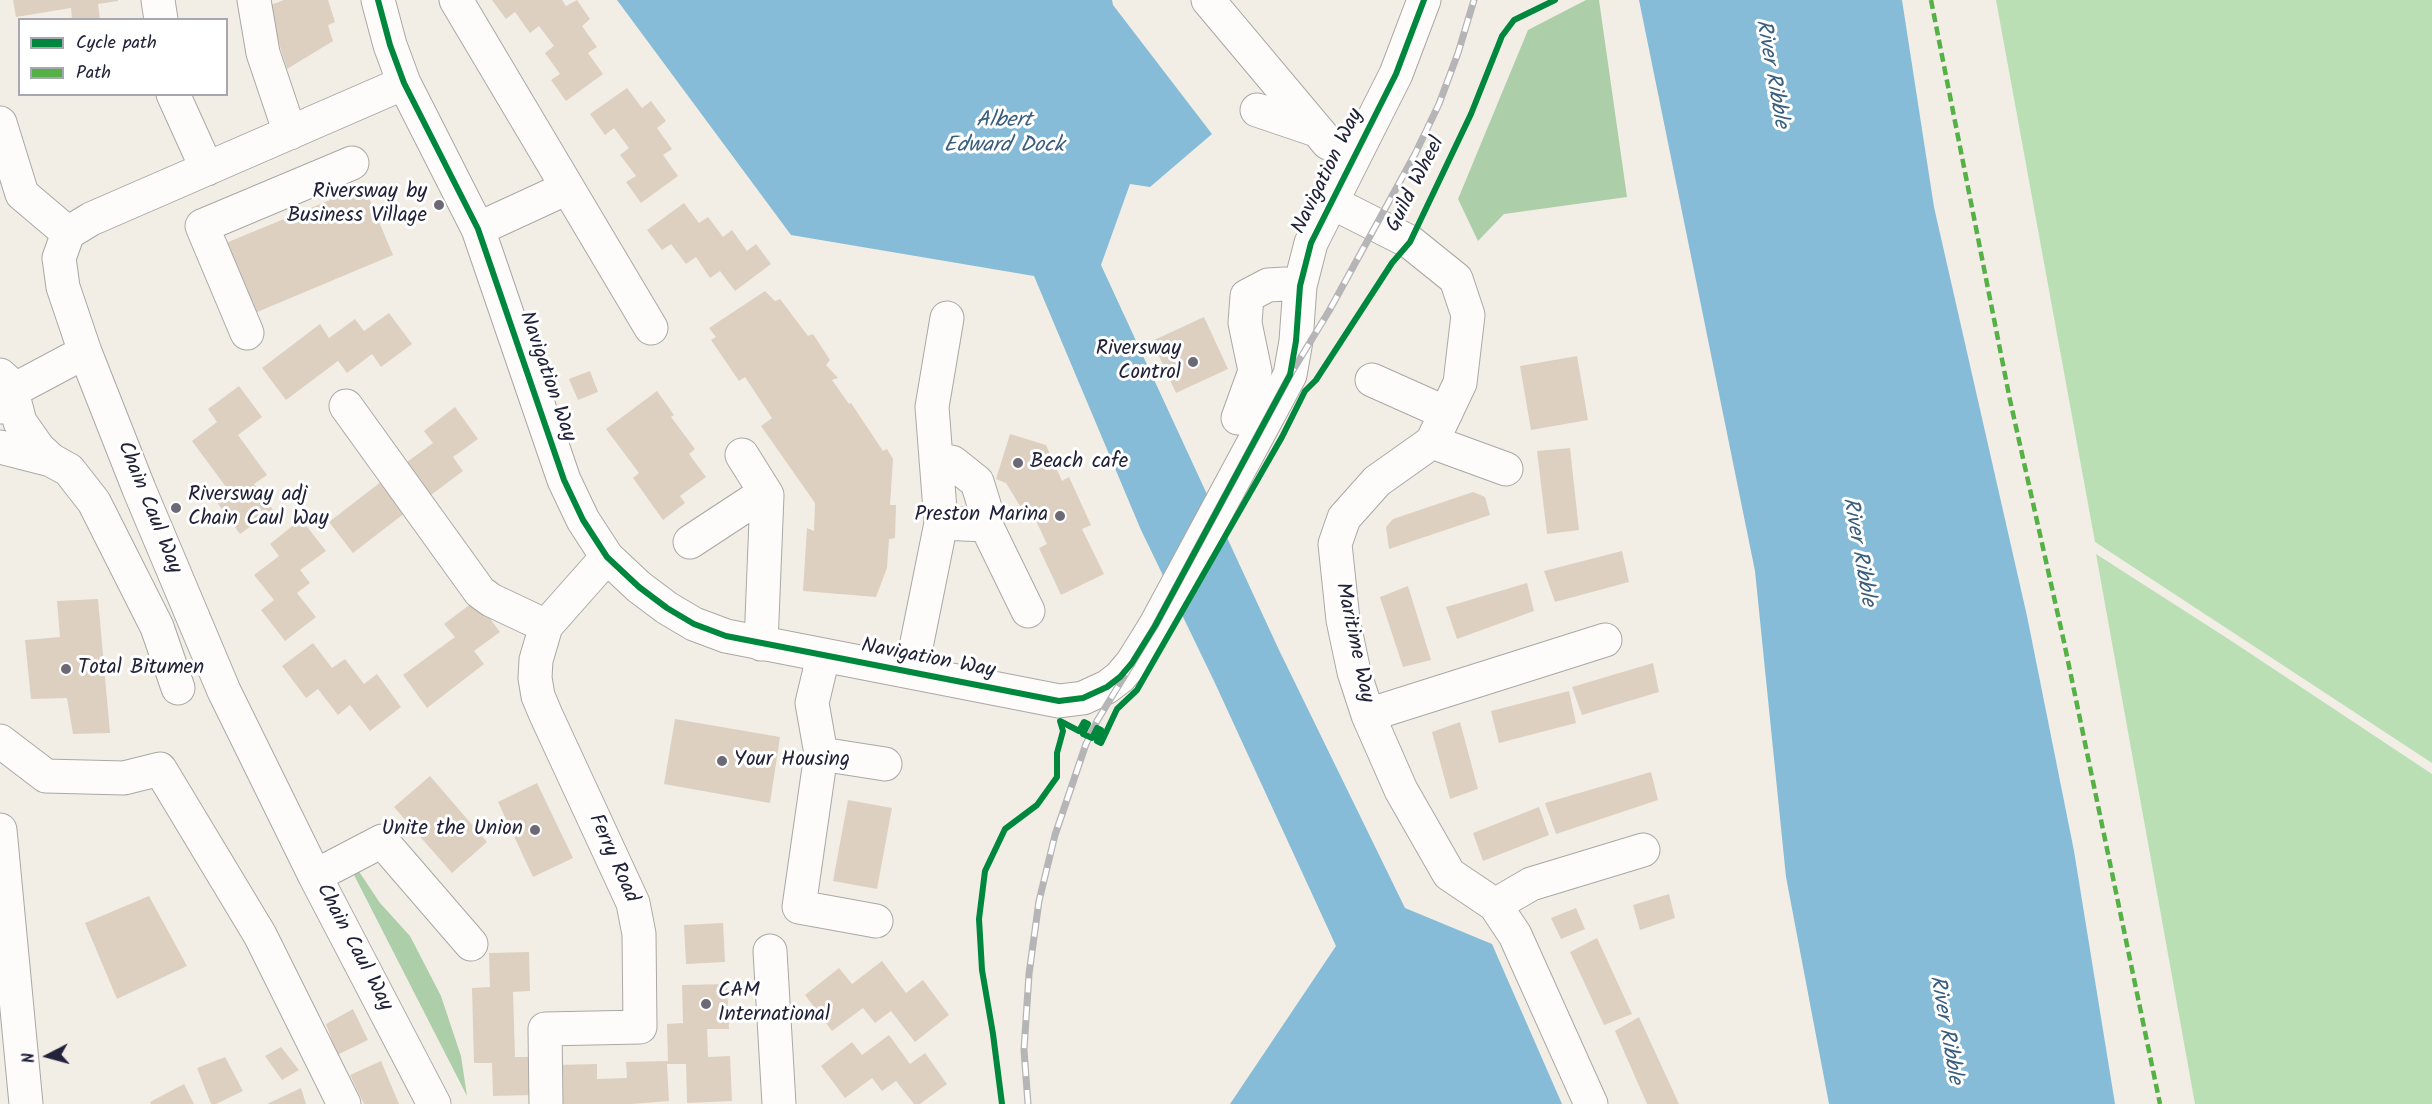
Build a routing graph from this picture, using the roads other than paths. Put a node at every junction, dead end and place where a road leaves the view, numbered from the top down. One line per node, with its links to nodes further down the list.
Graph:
1 (158, 0): 7 (street)
2 (254, 0): 13 (street)
3 (378, 0): 8 (street, Navigation Way)
4 (456, 0): 18 (street)
5 (1208, 0): 12 (street)
6 (1424, 0): 14 (street, Navigation Way)
7 (160, 18)
8 (404, 83): 13 (street); 21 (street, Navigation Way)
9 (174, 96): 17 (street)
10 (1257, 110): 12 (street)
11 (0, 123): 22 (street)
12 (1316, 130): 14 (street)
13 (290, 133): 15 (street)
14 (1355, 154): 20 (street, Navigation Way)
15 (238, 155): 17 (street); 19 (street)
16 (352, 163): 19 (street)
17 (207, 169): 22 (street)
18 (567, 188): 21 (street); 25 (street)
19 (259, 202): 26 (street)
20 (1331, 202): 23 (street, Navigation Way); 31 (street, Maritime Way)
21 (478, 230): 43 (street, Navigation Way)
22 (68, 233): 27 (street, Chain Caul Way)
23 (1300, 286): 32 (street, Navigation Way); 32 (street)
24 (947, 318): 37 (street)
25 (651, 328)
26 (247, 333)
27 (85, 352): 29 (street); 57 (street, Chain Caul Way)
28 (1372, 380): 31 (street)
29 (4, 391): 36 (street)
30 (346, 406): 45 (street)
31 (1446, 413): 33 (street, Maritime Way)
32 (1246, 432): 49 (street, Navigation Way)
33 (1432, 442): 38 (street); 51 (street, Maritime Way)
34 (0, 447): 36 (street)
35 (742, 455): 39 (street)
36 (51, 460): 50 (street)
37 (936, 460): 40 (street); 41 (street)
38 (1506, 469)
39 (767, 495): 42 (street); 47 (street)
40 (941, 523): 41 (street); 49 (street)
41 (986, 525): 44 (street)
42 (690, 542)
43 (607, 557): 45 (street, Ferry Road); 47 (street, Navigation Way)
44 (1028, 611)
45 (546, 626): 65 (street, Ferry Road)
46 (1605, 640): 51 (street)
47 (761, 644): 48 (street, Navigation Way)
48 (823, 657): 49 (street, Navigation Way); 53 (street)
49 (911, 672)
50 (178, 688)
51 (1368, 715): 58 (street, Maritime Way)
52 (0, 741): 63 (street)
53 (821, 754): 54 (street); 59 (street)
54 (885, 764)
55 (0, 830): 62 (street)
56 (1643, 850): 58 (street)
57 (315, 876): 60 (street); 64 (street, Chain Caul Way)
58 (1495, 905): 67 (street, Maritime Way)
59 (876, 921)
60 (471, 944)
61 (770, 951): 66 (street)
62 (26, 1104)
63 (344, 1104)
64 (434, 1104)
65 (546, 1104)
66 (779, 1104)
67 (1591, 1104)

